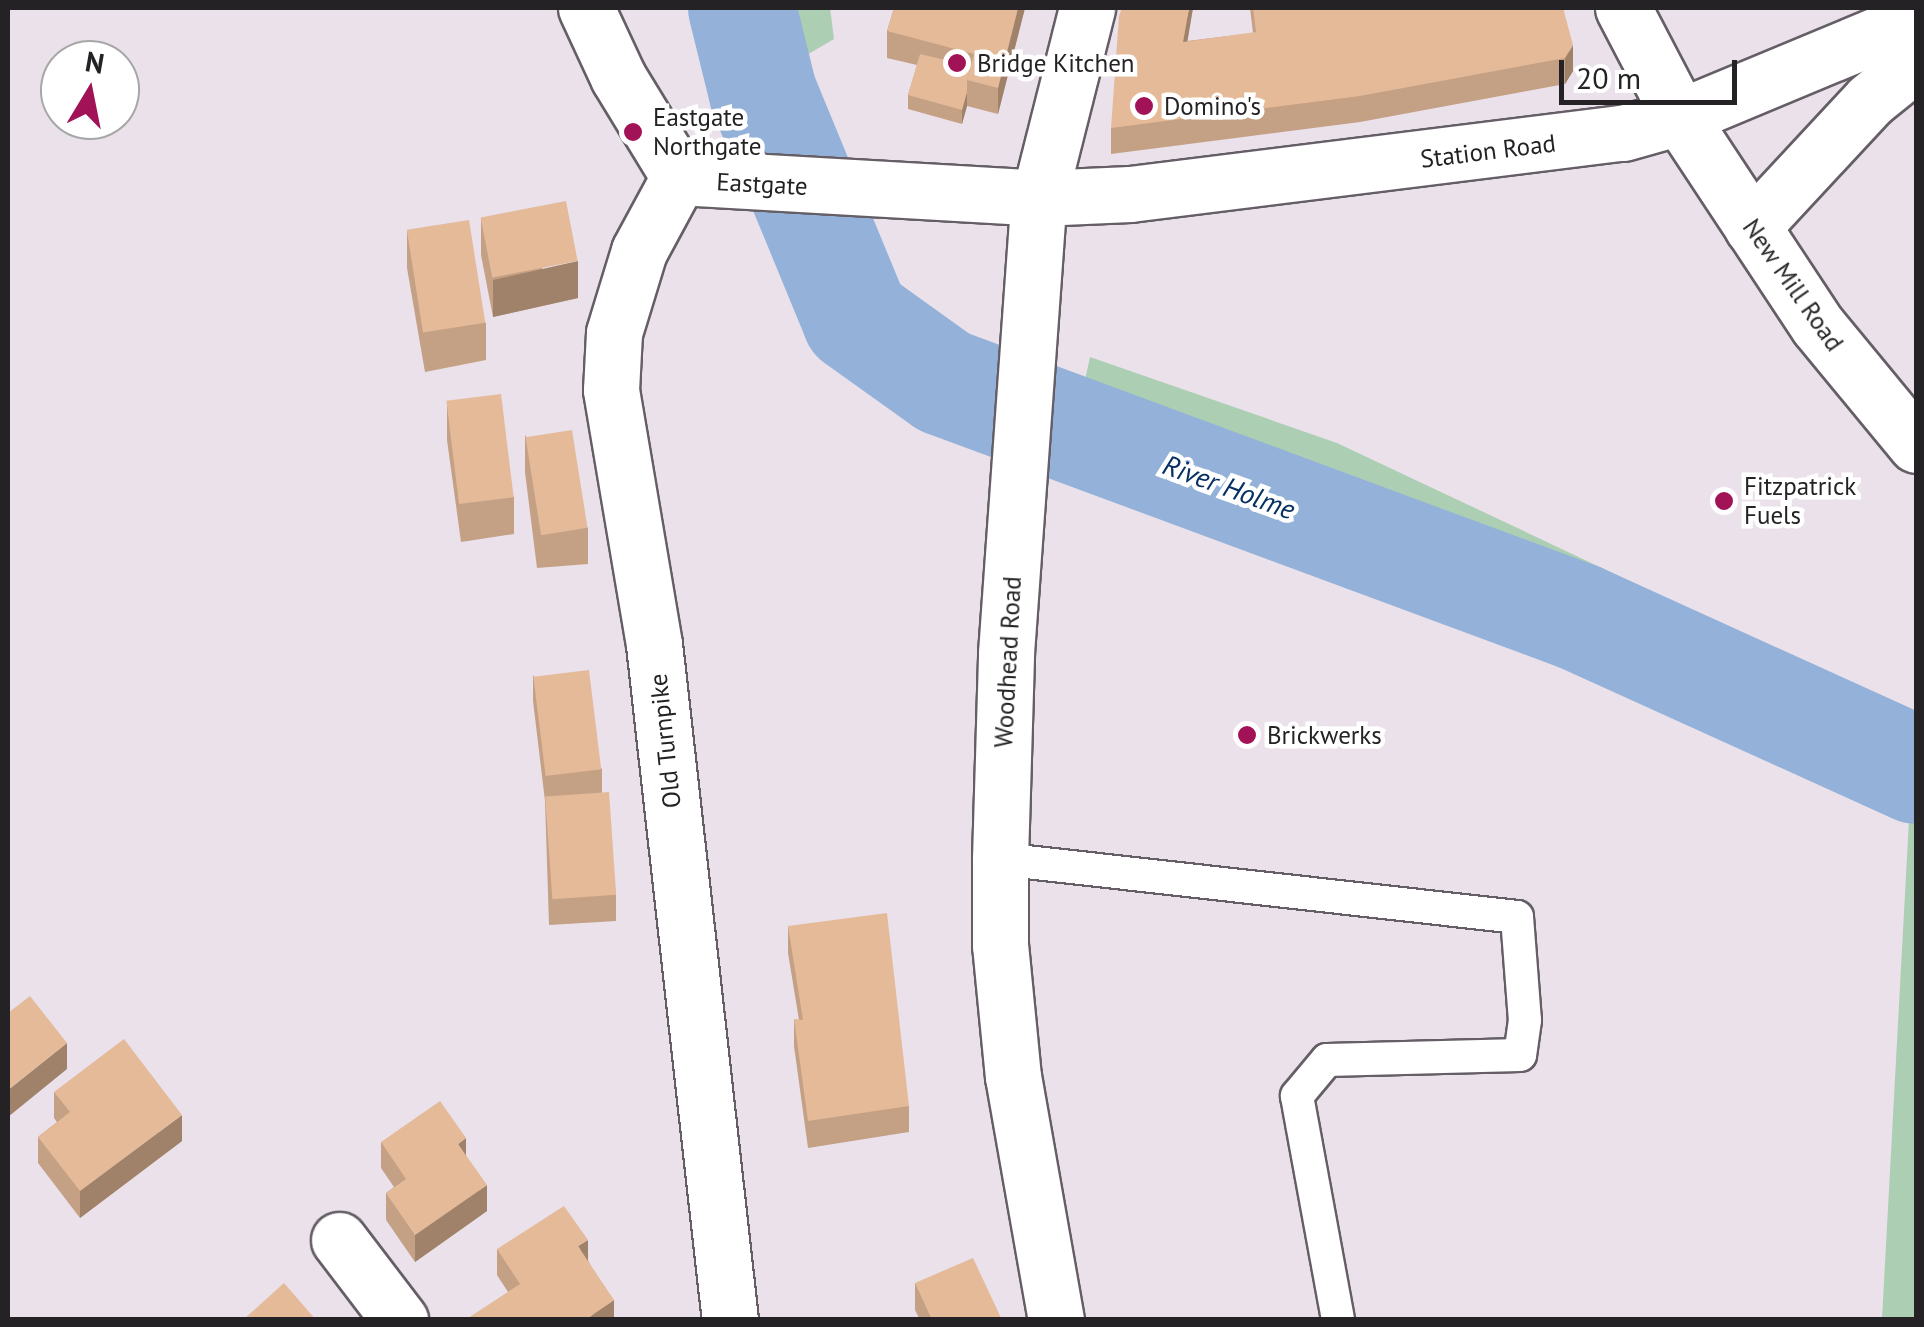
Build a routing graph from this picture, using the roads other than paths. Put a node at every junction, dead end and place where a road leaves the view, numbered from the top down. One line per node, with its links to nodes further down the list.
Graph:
1 (586, 8): 7 (street)
2 (1087, 8): 8 (street, Woodhead Road)
3 (1624, 8): 6 (street, New Mill Road)
4 (1916, 19): 6 (street, Station Road)
5 (1916, 64): 9 (street)
6 (1680, 117): 8 (street, Station Road); 9 (street, New Mill Road)
7 (704, 181): 8 (street, Eastgate); 14 (street, Old Turnpike)
8 (1040, 198): 11 (street, Woodhead Road)
9 (1752, 227): 10 (street, New Mill Road)
10 (1916, 444)
11 (1000, 858): 15 (street, Woodhead Road); 16 (lane)
12 (339, 1240): 13 (street)
13 (400, 1320)
14 (730, 1320)
15 (1056, 1320)
16 (1338, 1320)

